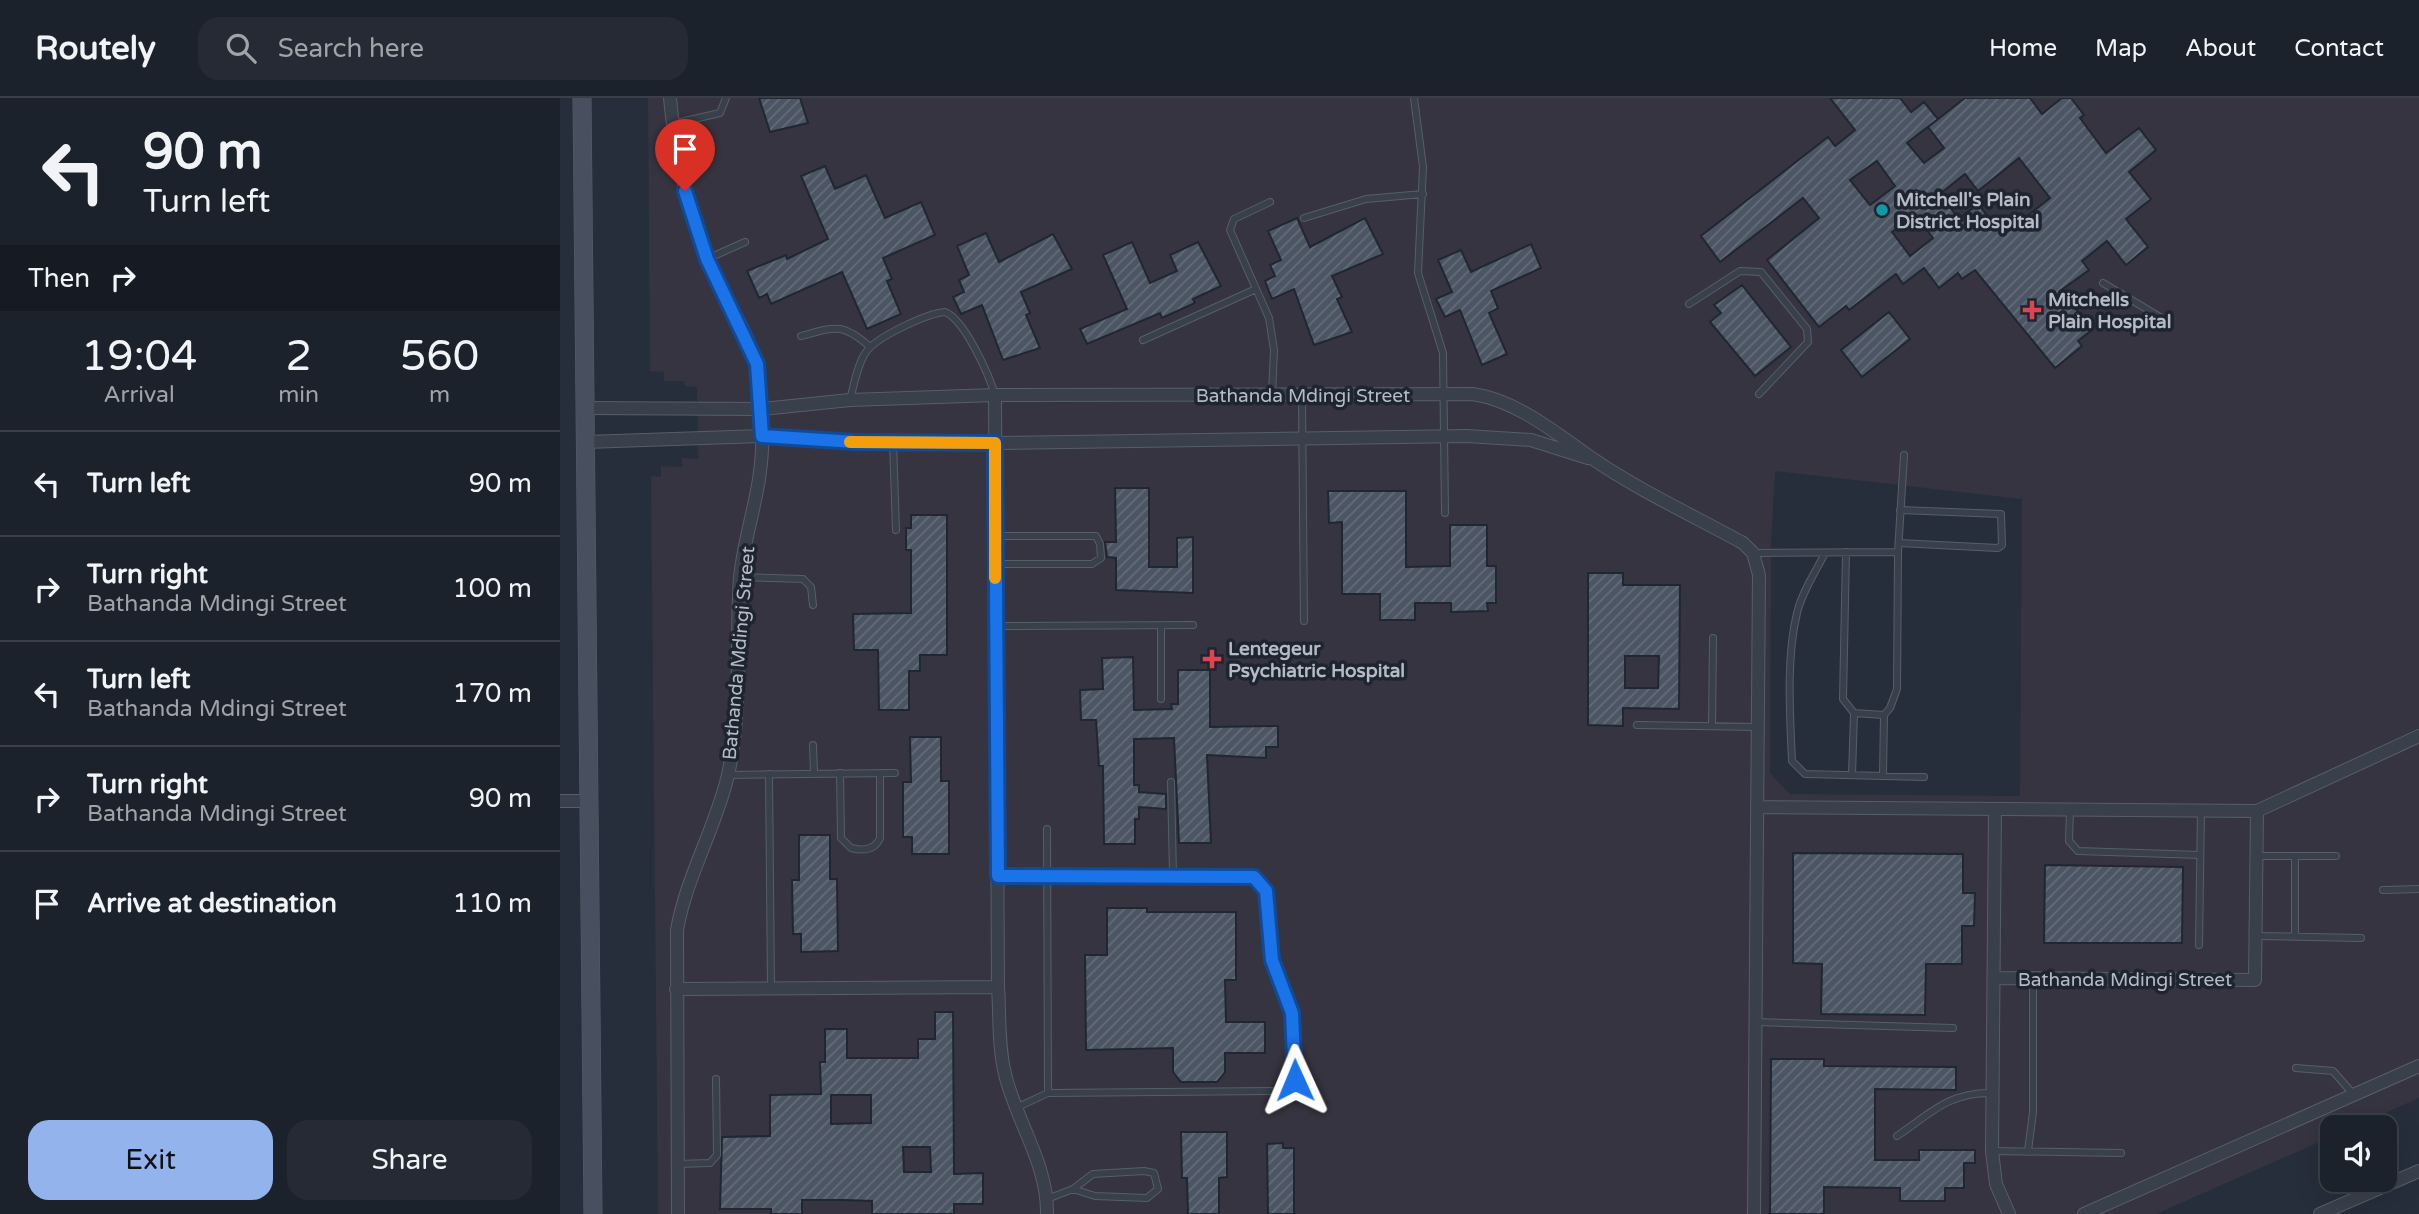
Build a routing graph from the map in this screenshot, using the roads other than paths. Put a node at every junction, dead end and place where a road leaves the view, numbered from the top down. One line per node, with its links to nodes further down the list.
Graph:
1 (582, 98): 24 (main road)
2 (670, 98): 5 (street, Bathanda Mdingi Street)
3 (726, 98): 5 (lane)
4 (1414, 98): 6 (lane)
5 (672, 124): 10 (street, Bathanda Mdingi Street)
6 (1423, 194): 8 (lane); 21 (lane)
7 (1270, 202): 12 (lane)
8 (1304, 218)
9 (745, 242): 10 (lane)
10 (707, 259): 25 (street, Bathanda Mdingi Street)
11 (2103, 283): 14 (lane)
12 (1256, 289): 16 (lane); 20 (lane)
13 (1689, 304): 18 (lane)
14 (2165, 320)
15 (801, 336): 17 (lane)
16 (1143, 340)
17 (870, 347): 19 (lane); 23 (lane)
18 (1759, 394)
19 (995, 395): 20 (street, Bathanda Mdingi Street); 23 (street, Bathanda Mdingi Street); 31 (street)
20 (1272, 395): 22 (street, Bathanda Mdingi Street)
21 (1442, 395): 22 (street, Bathanda Mdingi Street); 27 (lane); 33 (street, Bathanda Mdingi Street)
22 (1302, 396): 28 (lane)
23 (850, 400): 25 (street, Bathanda Mdingi Street)
24 (585, 408): 25 (street, Bathanda Mdingi Street); 29 (main road)
25 (762, 409): 26 (street, Bathanda Mdingi Street)
26 (762, 436): 29 (street, Bathanda Mdingi Street); 30 (street, Bathanda Mdingi Street); 44 (street, Bathanda Mdingi Street)
27 (1446, 436): 28 (street, Bathanda Mdingi Street); 33 (street, Bathanda Mdingi Street); 35 (lane)
28 (1303, 438): 31 (street, Bathanda Mdingi Street); 46 (lane)
29 (586, 442): 70 (main road)
30 (893, 442): 31 (street, Bathanda Mdingi Street); 36 (lane)
31 (995, 443): 37 (street)
32 (1904, 455): 34 (lane)
33 (1592, 459): 42 (street, Bathanda Mdingi Street)
34 (1900, 510): 38 (lane); 38 (lane)
35 (1445, 513)
36 (896, 530)
37 (995, 536): 43 (street); 43 (lane)
38 (1899, 544): 40 (lane)
39 (1846, 552): 40 (lane); 41 (lane); 52 (lane)
40 (1898, 552): 53 (lane)
41 (1825, 553): 42 (lane); 65 (lane)
42 (1753, 554): 56 (street)
43 (995, 564): 49 (street)
44 (740, 577): 45 (lane); 64 (street, Bathanda Mdingi Street)
45 (813, 605)
46 (1304, 621)
47 (1161, 625): 48 (lane); 49 (lane); 51 (lane)
48 (1193, 625)
49 (996, 626): 81 (street)
50 (1713, 638): 55 (lane)
51 (1161, 699)
52 (1854, 713): 53 (lane); 65 (lane)
53 (1884, 715): 66 (lane)
54 (1637, 725): 55 (lane)
55 (1712, 726): 56 (lane)
56 (1758, 727): 71 (street)
57 (2419, 736): 75 (street)
58 (813, 745): 63 (lane)
59 (840, 773): 60 (lane); 60 (lane); 63 (lane)
60 (880, 773): 61 (lane)
61 (895, 773)
62 (769, 774): 63 (lane); 64 (lane); 93 (lane)
63 (814, 774)
64 (728, 775): 94 (street, Bathanda Mdingi Street)
65 (1852, 775): 66 (lane)
66 (1883, 776): 67 (lane)
67 (1924, 777)
68 (1171, 782): 83 (lane)
69 (560, 801): 70 (street)
70 (588, 801): 112 (main road)
71 (1757, 807): 72 (street); 95 (street)
72 (1995, 810): 73 (street); 90 (street, Bathanda Mdingi Street)
73 (2070, 810): 74 (street); 77 (lane)
74 (2201, 811): 75 (street); 77 (lane)
75 (2258, 811): 78 (street, Bathanda Mdingi Street)
76 (1047, 829): 82 (lane)
77 (2200, 855): 89 (lane)
78 (2256, 856): 80 (lane); 86 (street, Bathanda Mdingi Street)
79 (2336, 856): 80 (lane)
80 (2295, 857): 87 (lane)
81 (998, 876): 82 (lane); 92 (street)
82 (1046, 876): 83 (lane); 100 (lane)
83 (1173, 876): 100 (lane)
84 (2419, 889): 85 (lane)
85 (2383, 890)
86 (2256, 936): 87 (lane); 91 (street, Bathanda Mdingi Street)
87 (2295, 936): 88 (lane)
88 (2361, 938)
89 (2199, 945)
90 (1994, 978): 91 (street, Bathanda Mdingi Street); 101 (street, Bathanda Mdingi Street)
91 (2033, 978): 106 (lane)
92 (998, 987): 93 (street); 103 (street)
93 (772, 988): 94 (street)
94 (676, 989): 108 (street, Bathanda Mdingi Street)
95 (1755, 1022): 96 (lane); 115 (street)
96 (1953, 1028)
97 (2419, 1066): 102 (street)
98 (2296, 1068): 102 (lane)
99 (716, 1079): 108 (lane)
100 (1048, 1093): 103 (lane)
101 (1992, 1093): 104 (lane); 105 (street, Bathanda Mdingi Street)
102 (2354, 1095): 117 (street)
103 (1016, 1108): 111 (street)
104 (1898, 1136)
105 (1992, 1151): 106 (lane); 116 (street, Bathanda Mdingi Street)
106 (2028, 1151): 107 (lane)
107 (2121, 1153)
108 (678, 1164): 113 (street, Bathanda Mdingi Street)
109 (2419, 1171): 118 (street)
110 (1073, 1189): 110 (lane); 111 (lane)
111 (1047, 1199): 114 (street)
112 (593, 1214)
113 (678, 1214)
114 (1047, 1214)
115 (1754, 1214)
116 (2009, 1214)
117 (2084, 1214)
118 (2320, 1214)

